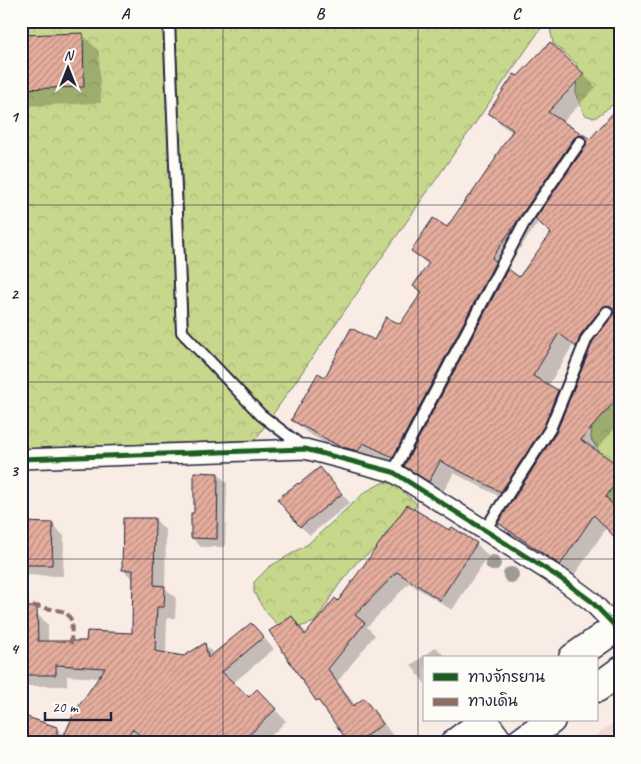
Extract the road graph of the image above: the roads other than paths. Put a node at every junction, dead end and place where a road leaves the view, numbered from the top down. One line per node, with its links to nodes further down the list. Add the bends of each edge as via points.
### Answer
1 (169, 21): 4 (lane, via 182,332 261,415)
2 (580, 142): 6 (lane, via 524,222)
3 (607, 312): 7 (lane, via 587,338 550,429)
4 (305, 448): 5 (street); 6 (street)
5 (21, 459)
6 (392, 472): 7 (street)
7 (485, 530): 8 (street, via 560,578)
8 (618, 626): 9 (main road)
9 (576, 656)
10 (620, 672): 11 (main road)
11 (598, 687)
12 (548, 722): 15 (main road)
13 (490, 728): 14 (main road)
14 (455, 743)
15 (520, 743)

